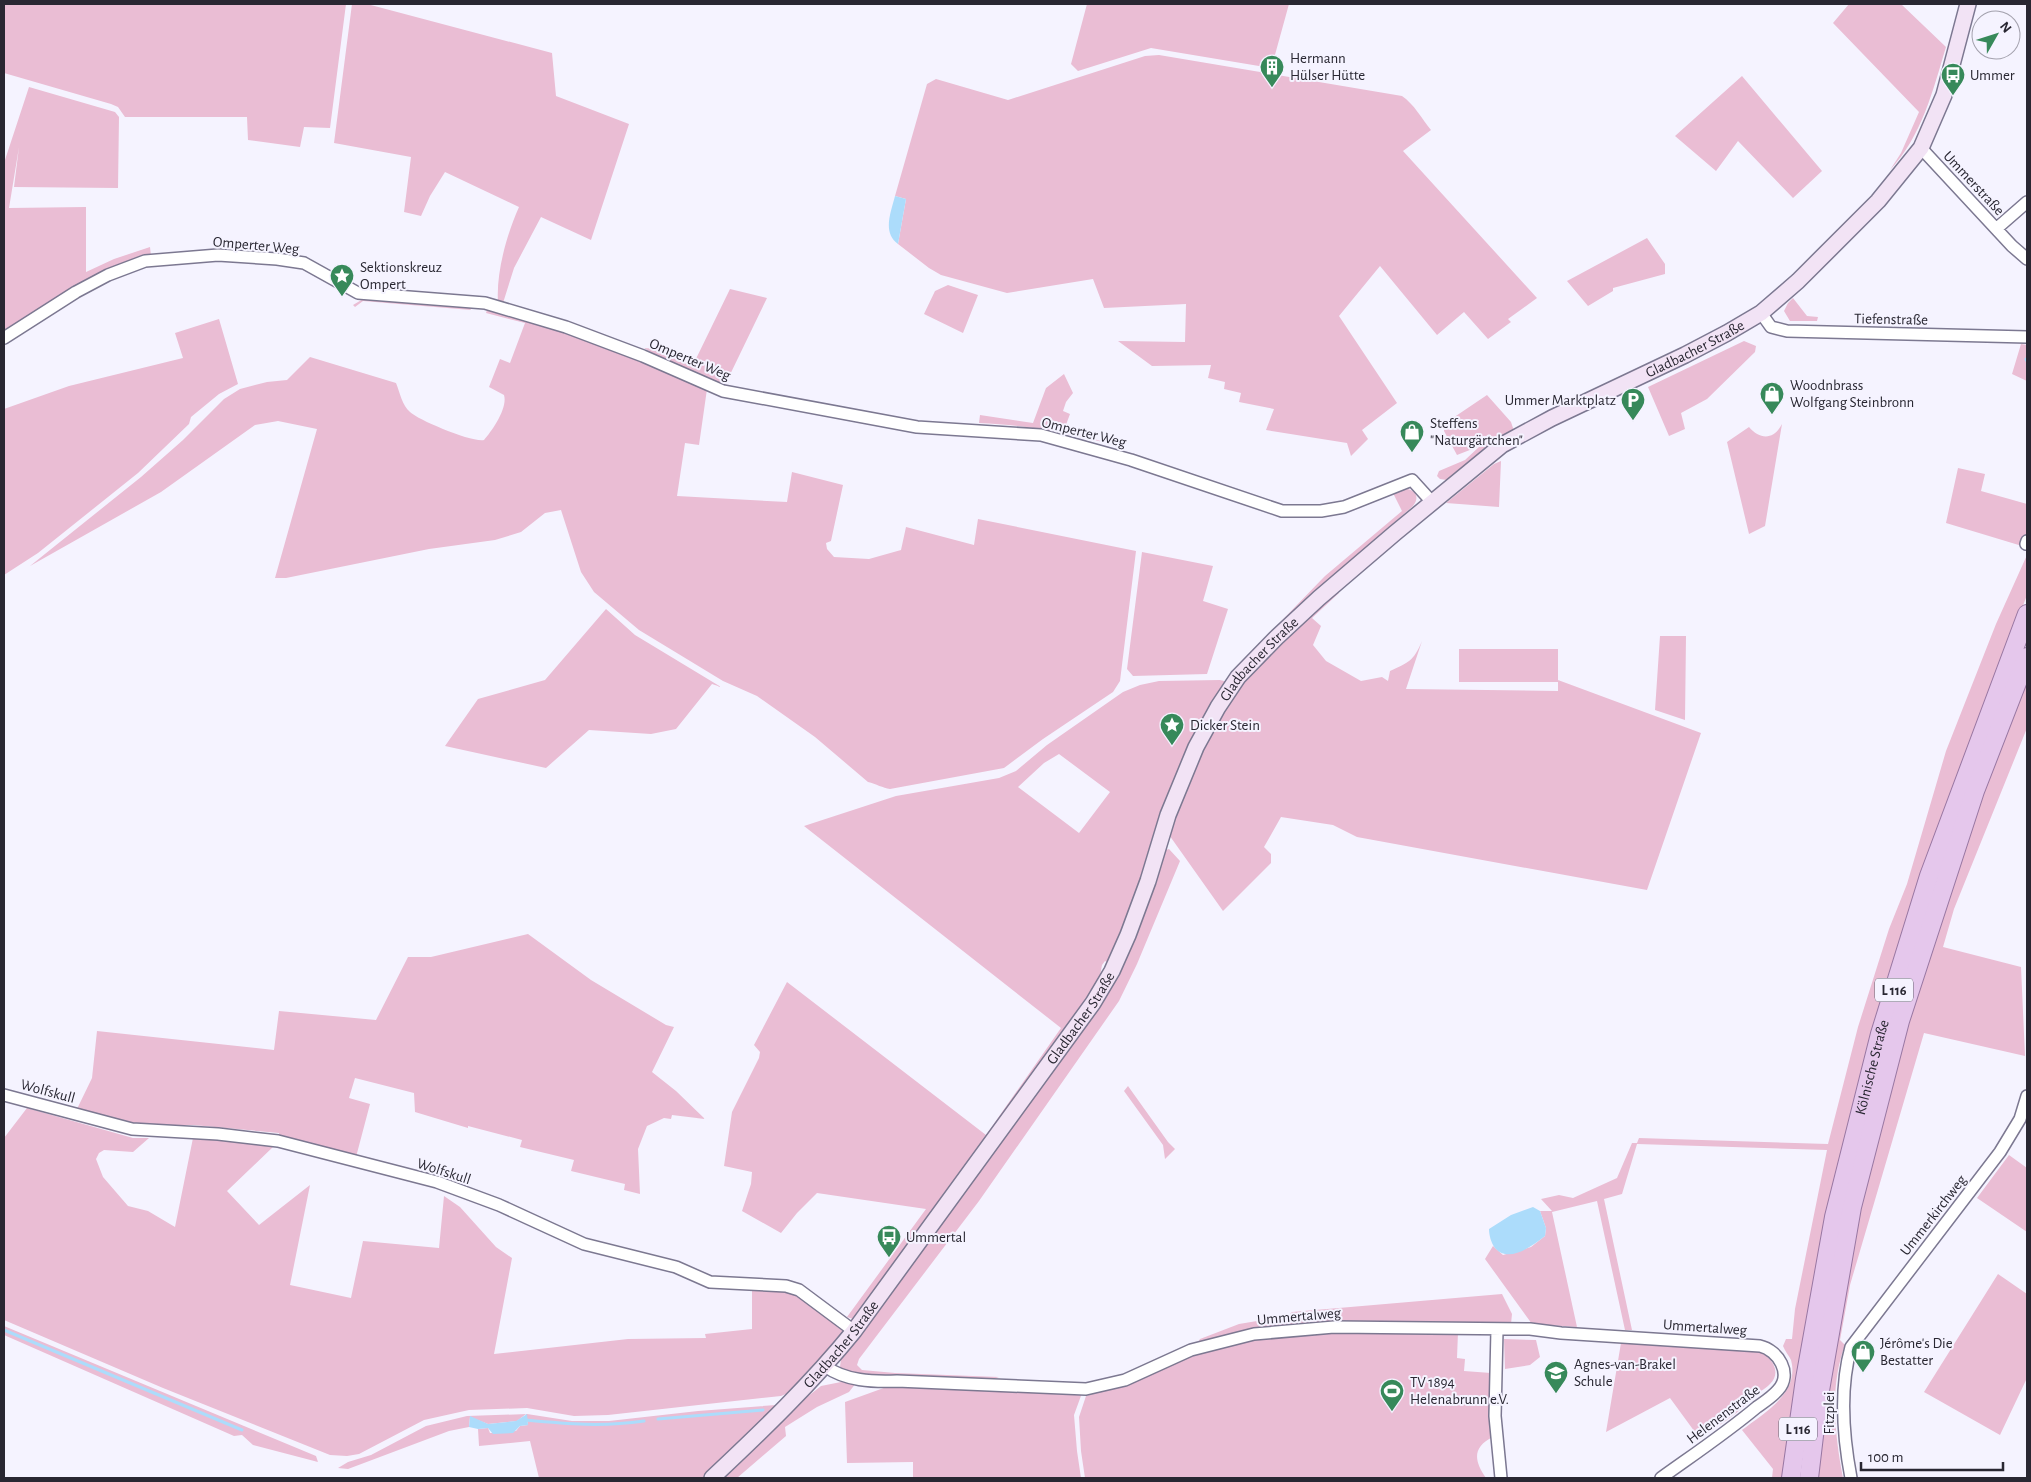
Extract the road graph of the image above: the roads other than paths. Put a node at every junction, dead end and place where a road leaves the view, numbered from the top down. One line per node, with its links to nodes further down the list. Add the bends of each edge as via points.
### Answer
1 (1968, 4): 2 (main road, Gladbacher Straße, via 1944,95)
2 (1921, 148): 4 (street, Ummerstraße); 6 (main road, Gladbacher Straße, via 1878,201)
3 (2027, 202): 4 (street)
4 (1996, 230): 5 (street, Ummerstraße)
5 (2027, 260)
6 (1761, 313): 7 (street, Tiefenstraße, via 1771,327 1787,331); 9 (main road, Gladbacher Straße, via 1685,355 1502,445)
7 (2027, 337)
8 (4, 338): 9 (street, Omperter Weg, via 76,292 145,261 218,255 277,259 304,263 358,293 485,303 566,327 644,356 723,391 917,427 1041,435 1131,460 1282,511 1321,511 1344,507 1412,480)
9 (1432, 502): 15 (main road, Gladbacher Straße, via 1319,598 1238,677 1196,747 1168,816 1128,935 1112,970 1093,1002)
10 (2027, 614): 22 (main road, Kölnische Straße / L 116, via 1929,876 1880,1034 1834,1217)
11 (2027, 656): 23 (main road, Kölnische Straße / L 116, via 1976,792 1900,1021 1852,1207 1818,1402)
12 (4, 1095): 15 (street, Wolfskull, via 132,1129 278,1141 437,1182 499,1205 584,1244 676,1267 710,1282 786,1286 799,1290)
13 (2027, 1096): 16 (street, Ummerkirchweg, via 2020,1118 2000,1152)
14 (1498, 1330): 17 (street, Ummertalweg, via 1530,1329 1760,1346 1772,1351); 18 (street, Ummertalweg, via 1334,1327 1254,1334 1192,1350 1125,1380 1086,1389 869,1382 833,1372); 20 (street, via 1496,1416)
15 (854, 1331): 18 (main road, Gladbacher Straße)
16 (1851, 1347): 24 (street, Fitzplei, via 1845,1369 1844,1392 1845,1443)
17 (1781, 1362): 21 (street, Helenenstraße, via 1783,1378 1778,1390 1738,1424)
18 (825, 1366): 19 (main road, Gladbacher Straße)
19 (712, 1478)
20 (1502, 1478)
21 (1661, 1478)
22 (1791, 1478)
23 (1809, 1478)
24 (1851, 1478)

